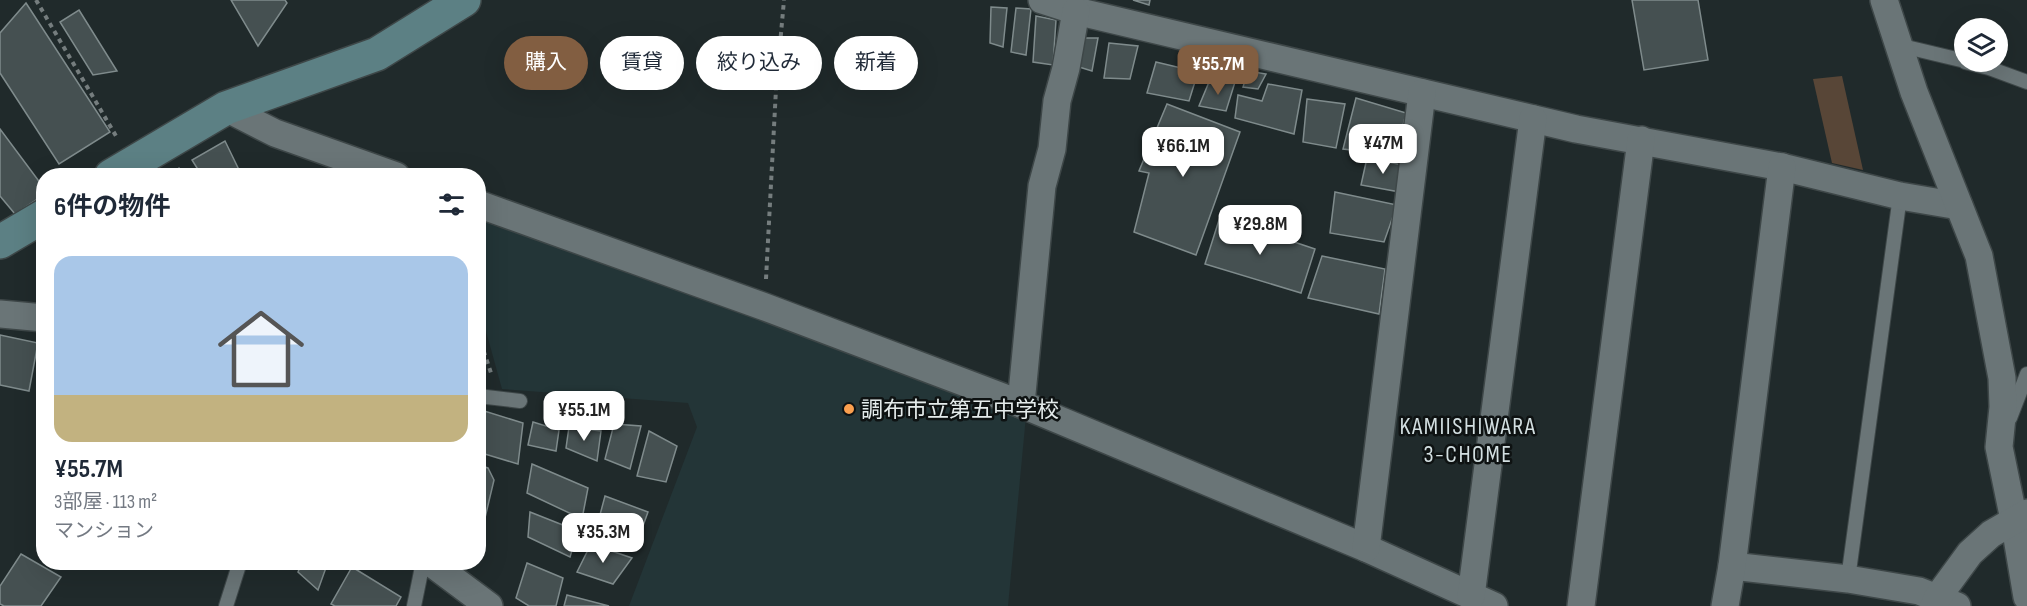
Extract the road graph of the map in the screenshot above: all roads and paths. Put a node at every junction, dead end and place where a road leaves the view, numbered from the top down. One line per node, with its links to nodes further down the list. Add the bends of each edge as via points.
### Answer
1 (36, 0): 16 (path)
2 (784, 0): 24 (path)
3 (1042, 0): 6 (street)
4 (1884, 0): 7 (street)
5 (458, 2): 12 (street, via 377,54)
6 (1076, 11): 11 (street); 32 (street, via 1042,186)
7 (1898, 45): 8 (lane); 20 (street)
8 (1954, 59)
9 (2000, 72): 10 (lane)
10 (2027, 82)
11 (1422, 93): 13 (street); 35 (street)
12 (226, 108): 17 (street); 18 (street, via 275,133)
13 (1533, 119): 14 (street); 42 (street)
14 (1641, 140): 15 (street); 47 (street)
15 (1782, 167): 19 (street); 36 (street)
16 (123, 168)
17 (127, 168)
18 (373, 168)
19 (1900, 196): 20 (street); 40 (lane)
20 (1959, 206): 33 (street, via 1979,256 2002,378)
21 (486, 207): 24 (street)
22 (36, 221): 23 (street)
23 (0, 242)
24 (765, 307): 32 (street)
25 (0, 314): 26 (street)
26 (36, 317)
27 (486, 357): 30 (path)
28 (2027, 375): 33 (lane)
29 (486, 397): 30 (lane)
30 (500, 398): 31 (lane)
31 (520, 401)
32 (1021, 404): 35 (street)
33 (1999, 447): 34 (street)
34 (2021, 517): 41 (street); 43 (street, via 1991,534 1970,553)
35 (1366, 548): 42 (street)
36 (1732, 566): 40 (street); 48 (street)
37 (237, 570): 44 (lane)
38 (421, 570): 45 (lane)
39 (441, 570): 46 (street)
40 (1848, 579): 43 (street, via 1919,591)
41 (2027, 597)
42 (1483, 601)
43 (1943, 603)
44 (226, 606)
45 (414, 606)
46 (489, 606)
47 (1581, 606)
48 (1725, 606)

